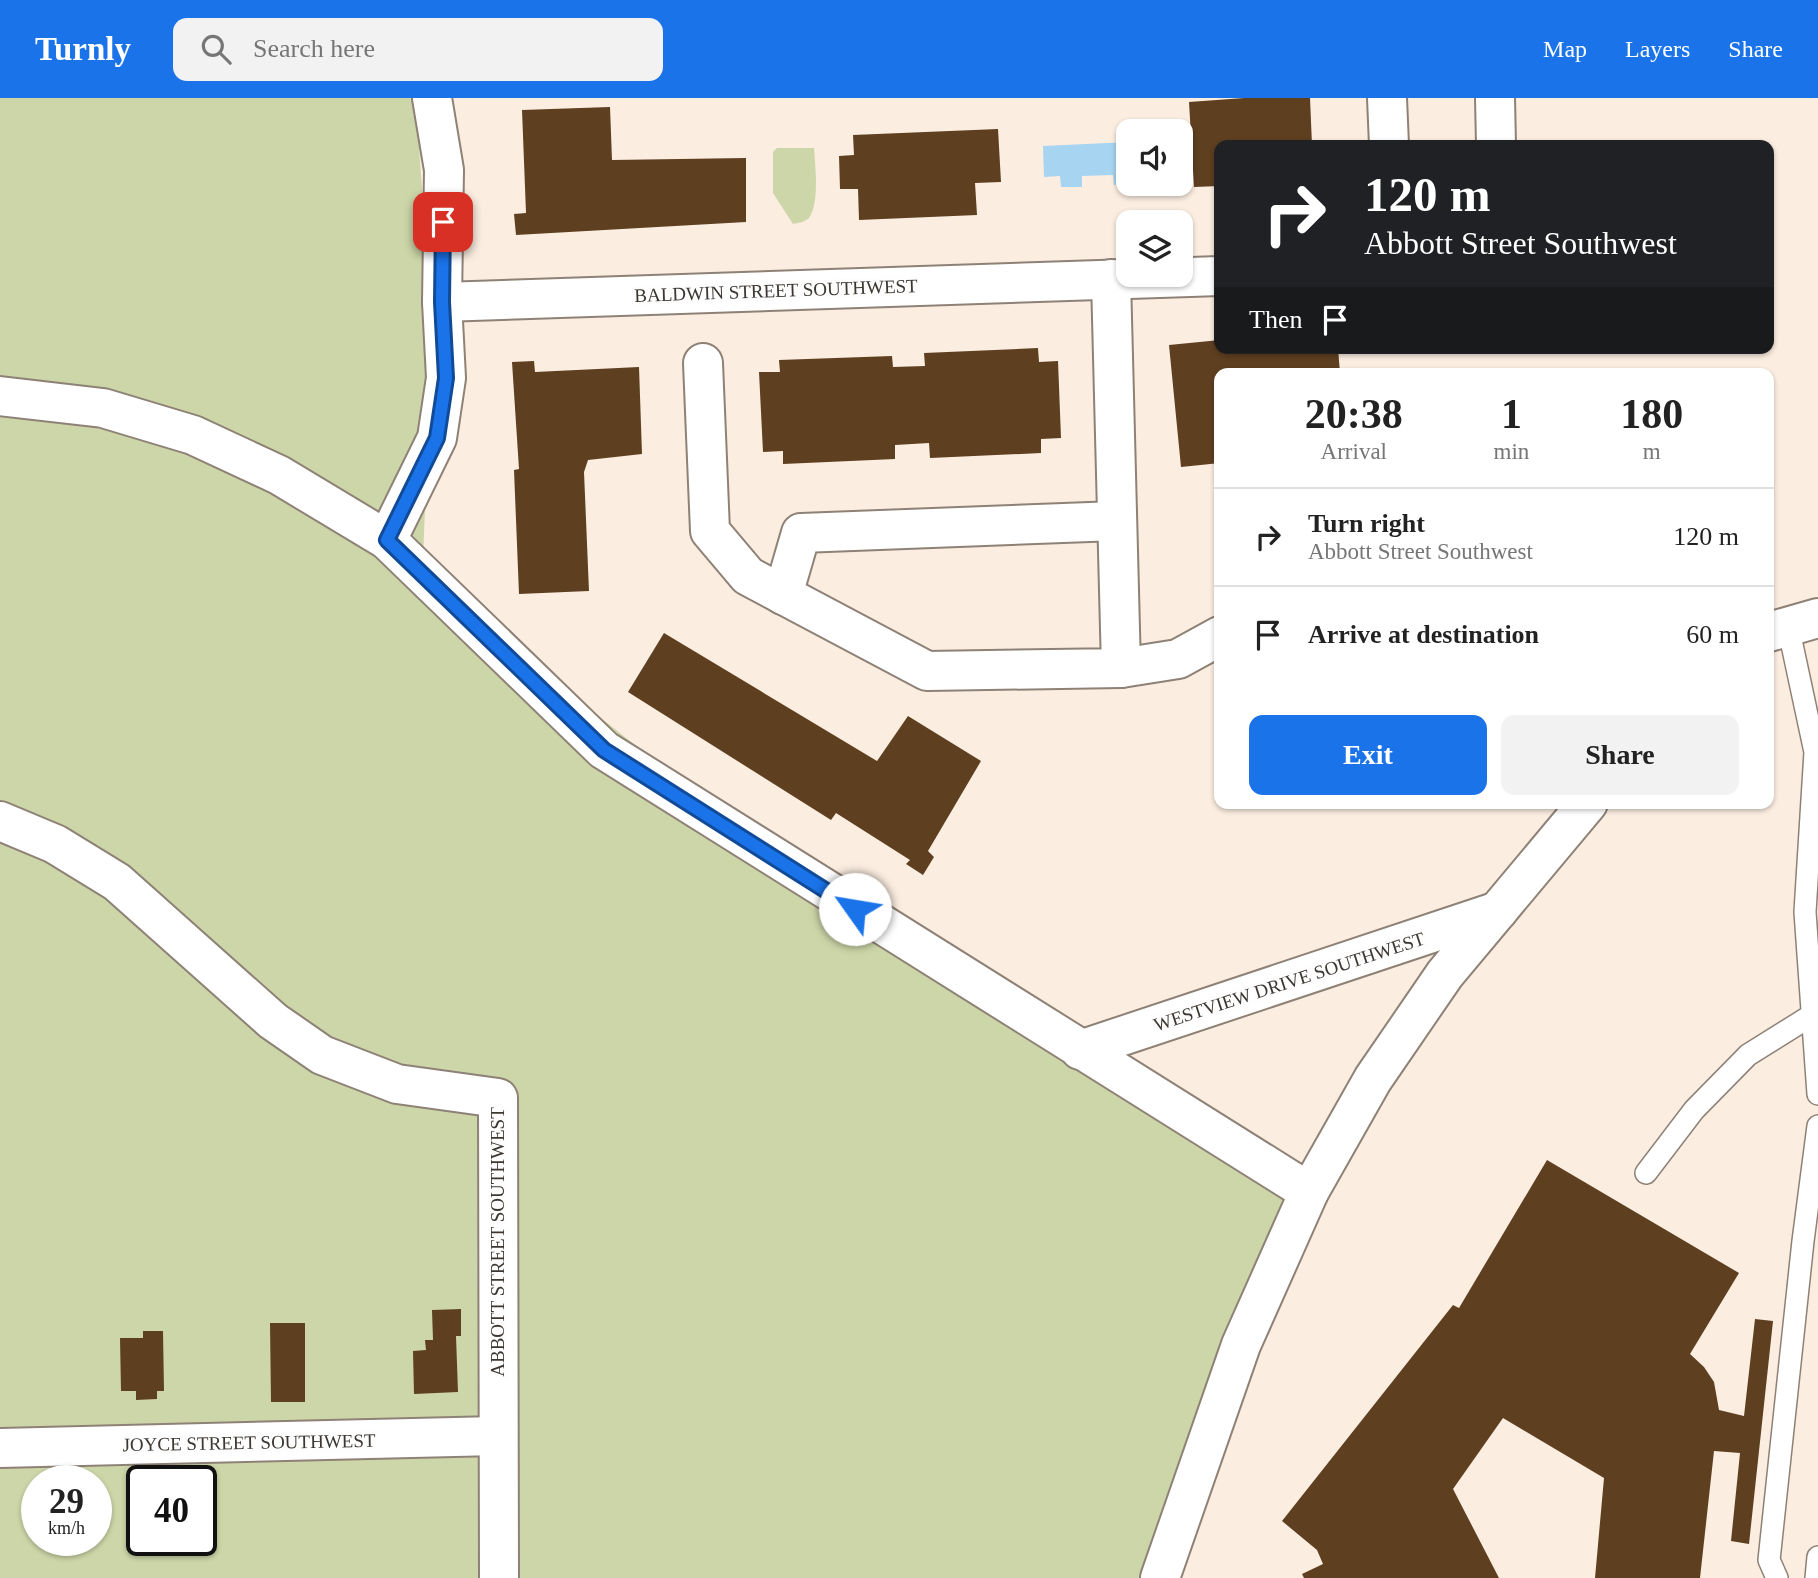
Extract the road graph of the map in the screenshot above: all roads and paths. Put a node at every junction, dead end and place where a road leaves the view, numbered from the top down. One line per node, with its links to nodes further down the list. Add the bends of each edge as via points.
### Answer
1 (432, 98): 8 (street, via 444,170)
2 (1387, 98): 4 (street)
3 (1495, 98): 5 (street)
4 (1389, 140)
5 (1496, 140)
6 (1214, 276): 7 (street, BALDWIN STREET SOUTHWEST)
7 (1111, 279): 8 (street, BALDWIN STREET SOUTHWEST); 11 (street)
8 (442, 302): 12 (street, via 446,378 437,438)
9 (703, 363): 13 (street, via 710,531 748,576)
10 (0, 396): 12 (street, via 103,408 193,435 279,475)
11 (1117, 521): 13 (street, via 801,533); 16 (street)
12 (387, 540): 21 (street, via 604,750)
13 (783, 595): 16 (street, via 927,671)
14 (1792, 625): 20 (lane, via 1815,752 1805,912)
15 (1214, 639): 16 (street, via 1178,659)
16 (1121, 668)
17 (1583, 809): 19 (street)
18 (0, 821): 26 (street, ABBOTT STREET SOUTHWEST, via 55,844 117,882 273,1021 322,1055 397,1084 498,1098)
19 (1498, 911): 21 (street, WESTVIEW DRIVE SOUTHWEST); 25 (street, via 1445,974 1373,1079)
20 (1812, 1015): 22 (lane); 24 (lane, via 1748,1055 1694,1110)
21 (1080, 1050): 25 (street)
22 (1818, 1094)
23 (1818, 1126): 31 (lane, via 1769,1560)
24 (1646, 1173)
25 (1309, 1192): 30 (street, via 1241,1345)
26 (497, 1436): 27 (street, JOYCE STREET SOUTHWEST); 29 (street, ABBOTT STREET SOUTHWEST)
27 (0, 1448)
28 (1818, 1558): 32 (lane)
29 (499, 1578)
30 (1160, 1578)
31 (1777, 1578)
32 (1816, 1578)

